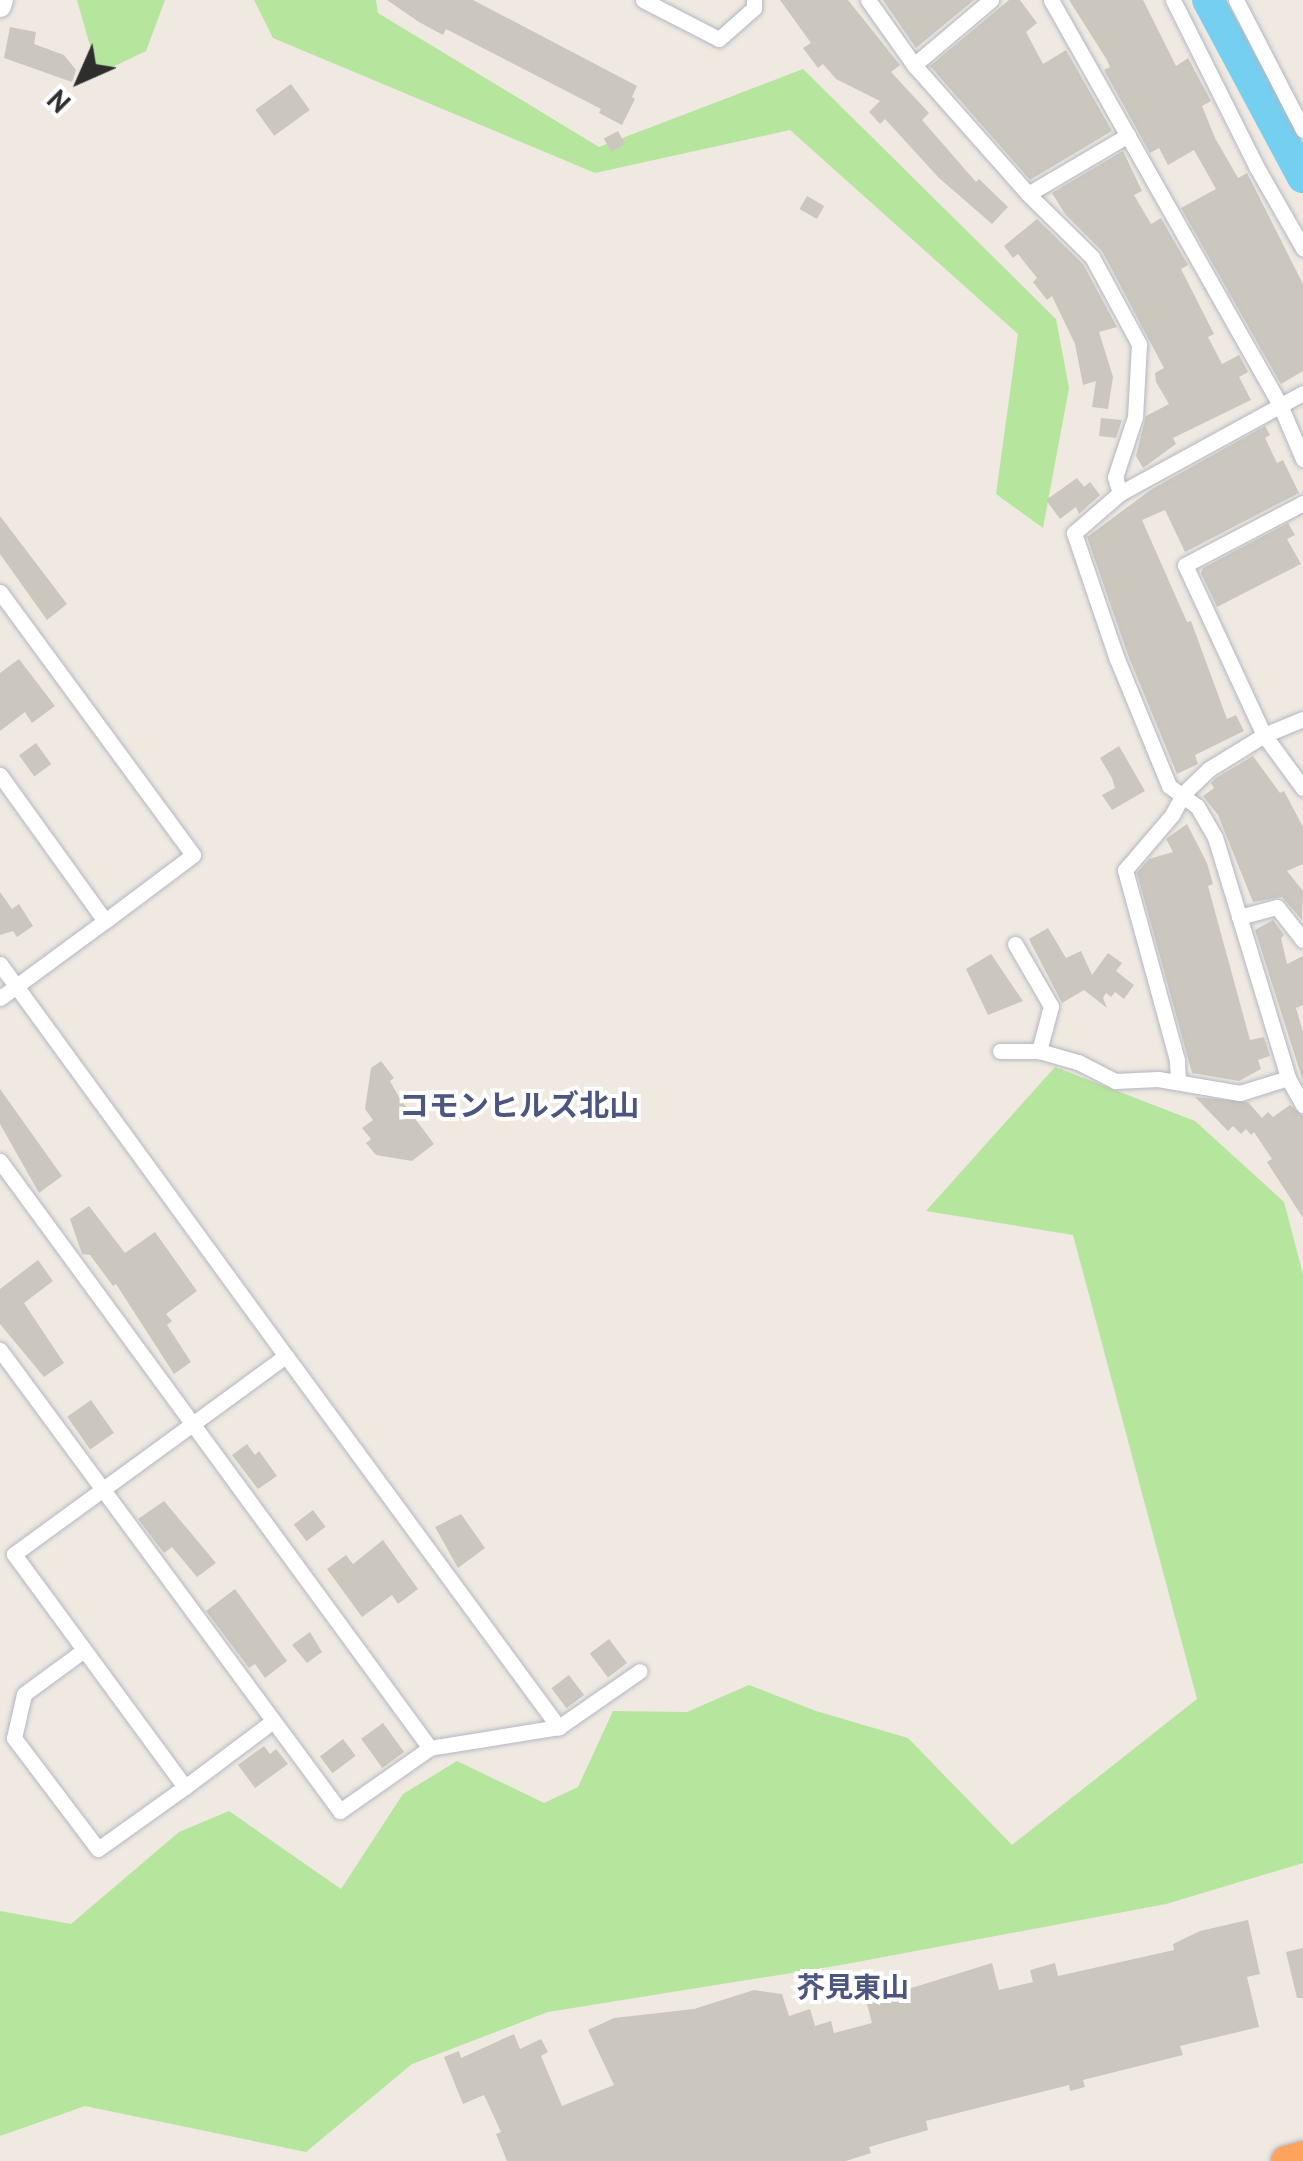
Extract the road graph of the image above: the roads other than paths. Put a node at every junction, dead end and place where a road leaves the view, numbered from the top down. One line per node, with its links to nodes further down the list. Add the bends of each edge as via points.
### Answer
1 (643, 0): 2 (street, via 720,39 754,8)
2 (754, 0)
3 (868, 0): 8 (street)
4 (991, 0): 8 (street)
5 (1050, 0): 10 (street)
6 (1173, 0): 12 (street)
7 (1236, 0): 9 (street)
8 (914, 65): 11 (street)
9 (1303, 130)
10 (1128, 136): 11 (street); 14 (street)
11 (1028, 194): 16 (street, via 1092,257 1139,344 1135,417 1115,477)
12 (1303, 248)
13 (1303, 393): 14 (street)
14 (1280, 405): 15 (street); 16 (street)
15 (1303, 460)
16 (1120, 493): 23 (street, via 1074,533 1168,786)
17 (1303, 503): 20 (street, via 1185,565)
18 (0, 592): 25 (street, via 193,855)
19 (1303, 718): 20 (street)
20 (1264, 735): 22 (street); 23 (street)
21 (0, 775): 25 (street)
22 (1303, 788)
23 (1183, 794): 24 (street, via 1215,837); 34 (street, via 1124,870 1178,1060)
24 (1239, 917): 26 (street, via 1277,907); 33 (street)
25 (105, 920): 29 (street)
26 (1303, 940)
27 (1015, 944): 32 (street, via 1051,1006)
28 (0, 964): 29 (street)
29 (16, 986): 30 (street); 38 (street)
30 (0, 998)
31 (1000, 1051): 32 (street)
32 (1040, 1051): 34 (street, via 1115,1081)
33 (1288, 1078): 34 (street, via 1240,1093); 35 (street)
34 (1178, 1082)
35 (1303, 1104)
36 (0, 1162): 39 (street)
37 (0, 1350): 40 (street)
38 (286, 1356): 39 (street); 44 (street)
39 (192, 1423): 40 (street); 45 (street)
40 (102, 1488): 41 (street, via 14,1554); 43 (street)
41 (84, 1650): 46 (street); 46 (street, via 24,1694 14,1738 98,1849)
42 (640, 1671): 44 (street)
43 (273, 1720): 45 (street, via 340,1811); 46 (street)
44 (559, 1727): 45 (street)
45 (430, 1748)
46 (185, 1788)
47 (1303, 2156): 48 (highway)
48 (1286, 2161)

